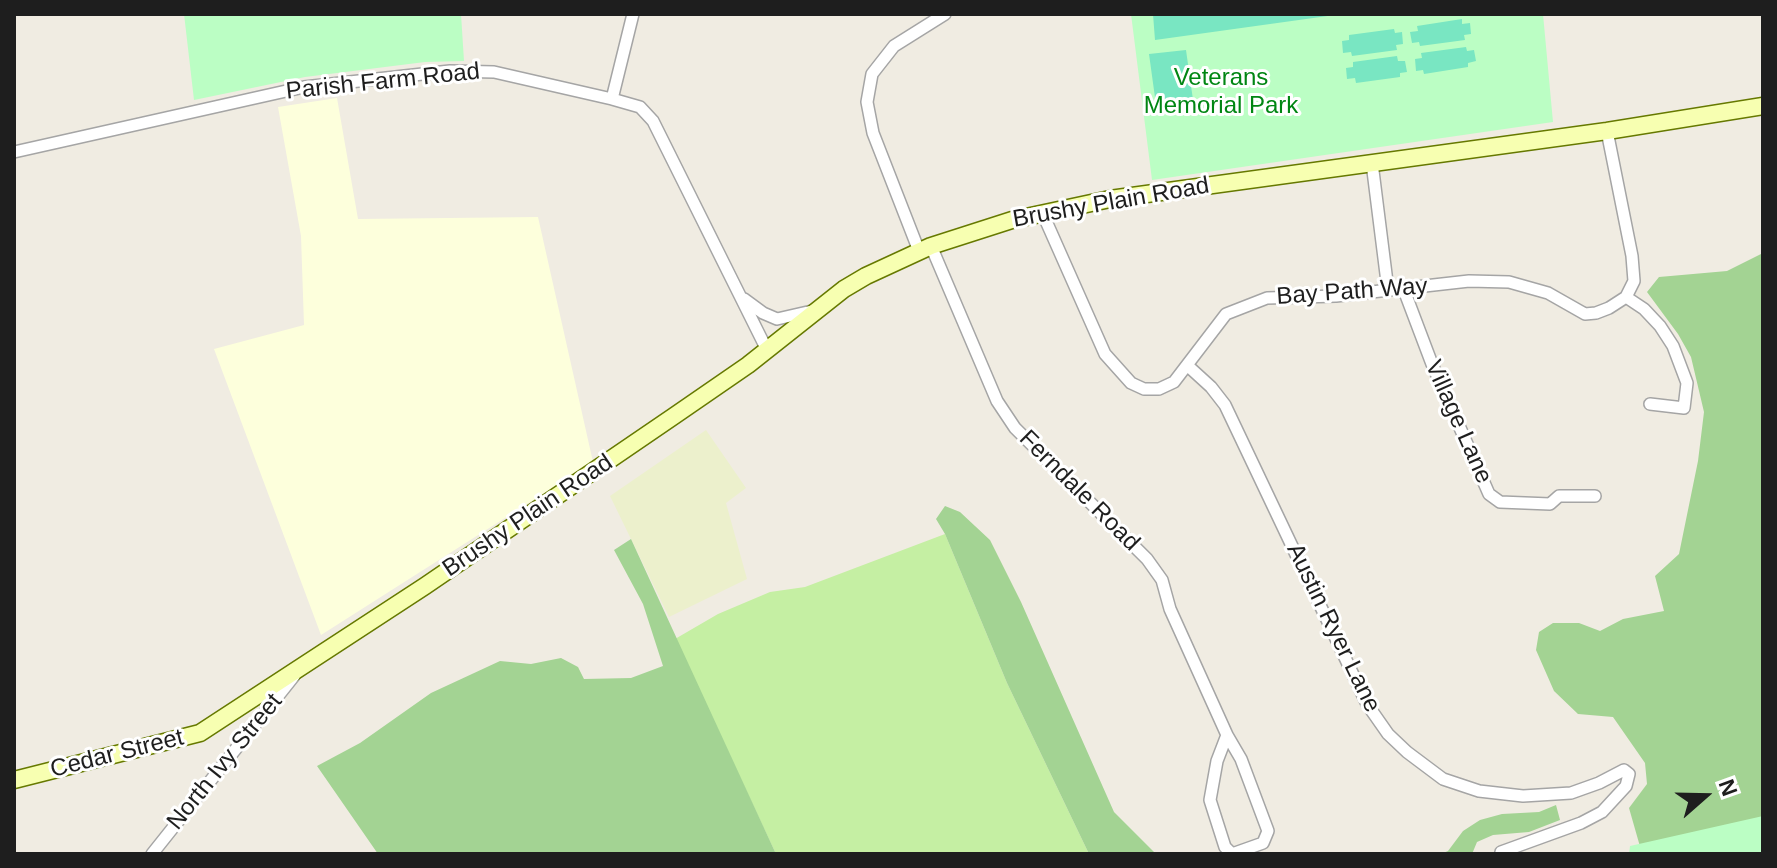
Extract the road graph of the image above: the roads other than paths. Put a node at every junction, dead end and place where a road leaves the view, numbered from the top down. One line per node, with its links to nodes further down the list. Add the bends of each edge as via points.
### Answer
1 (633, 14): 3 (street)
2 (945, 14): 9 (street, Ferndale Road, via 894,46 872,74 867,102 873,133)
3 (612, 99): 6 (street, Parish Farm Road, via 494,72 450,71 304,87); 12 (street, Parish Farm Road, via 640,107 653,121)
4 (1763, 106): 5 (main road, Brushy Plain Road)
5 (1607, 131): 7 (main road, Brushy Plain Road); 13 (street, via 1632,256 1634,281)
6 (14, 152)
7 (1372, 163): 8 (main road, Brushy Plain Road); 10 (street)
8 (1042, 212): 9 (main road, Brushy Plain Road); 16 (street, Bay Path Way, via 1091,326 1120,373 1144,389 1159,389)
9 (925, 248): 14 (main road, Brushy Plain Road, via 866,276); 20 (street, Ferndale Road, via 997,401 1015,428 1162,580)
10 (1388, 290): 11 (street, Bay Path Way); 16 (street, Bay Path Way, via 1245,304 1226,314)
11 (1404, 290): 13 (street, Bay Path Way, via 1469,281 1509,282 1548,293 1585,314); 18 (street, Village Lane, via 1489,494 1500,502 1550,504 1559,496)
12 (737, 293): 14 (street, Parish Farm Road, via 777,319); 15 (street, Parish Farm Road)
13 (1626, 297): 17 (street, via 1660,326 1687,383 1684,408)
14 (819, 309): 15 (main road, Brushy Plain Road)
15 (767, 350): 19 (main road, Brushy Plain Road)
16 (1188, 366): 22 (street, Austin Ryer Lane, via 1225,405 1367,704 1407,752 1443,779 1479,791 1523,796 1571,793 1624,770 1629,774 1626,786 1602,812)
17 (1650, 404)
18 (1595, 496)
19 (299, 670): 21 (main road, Cedar Street, via 200,733); 23 (street, North Ivy Street)
20 (1227, 735): 20 (street, Ferndale Road, via 1268,831 1263,843 1232,854 1210,800)
21 (14, 780)
22 (1501, 852)
23 (152, 854)

